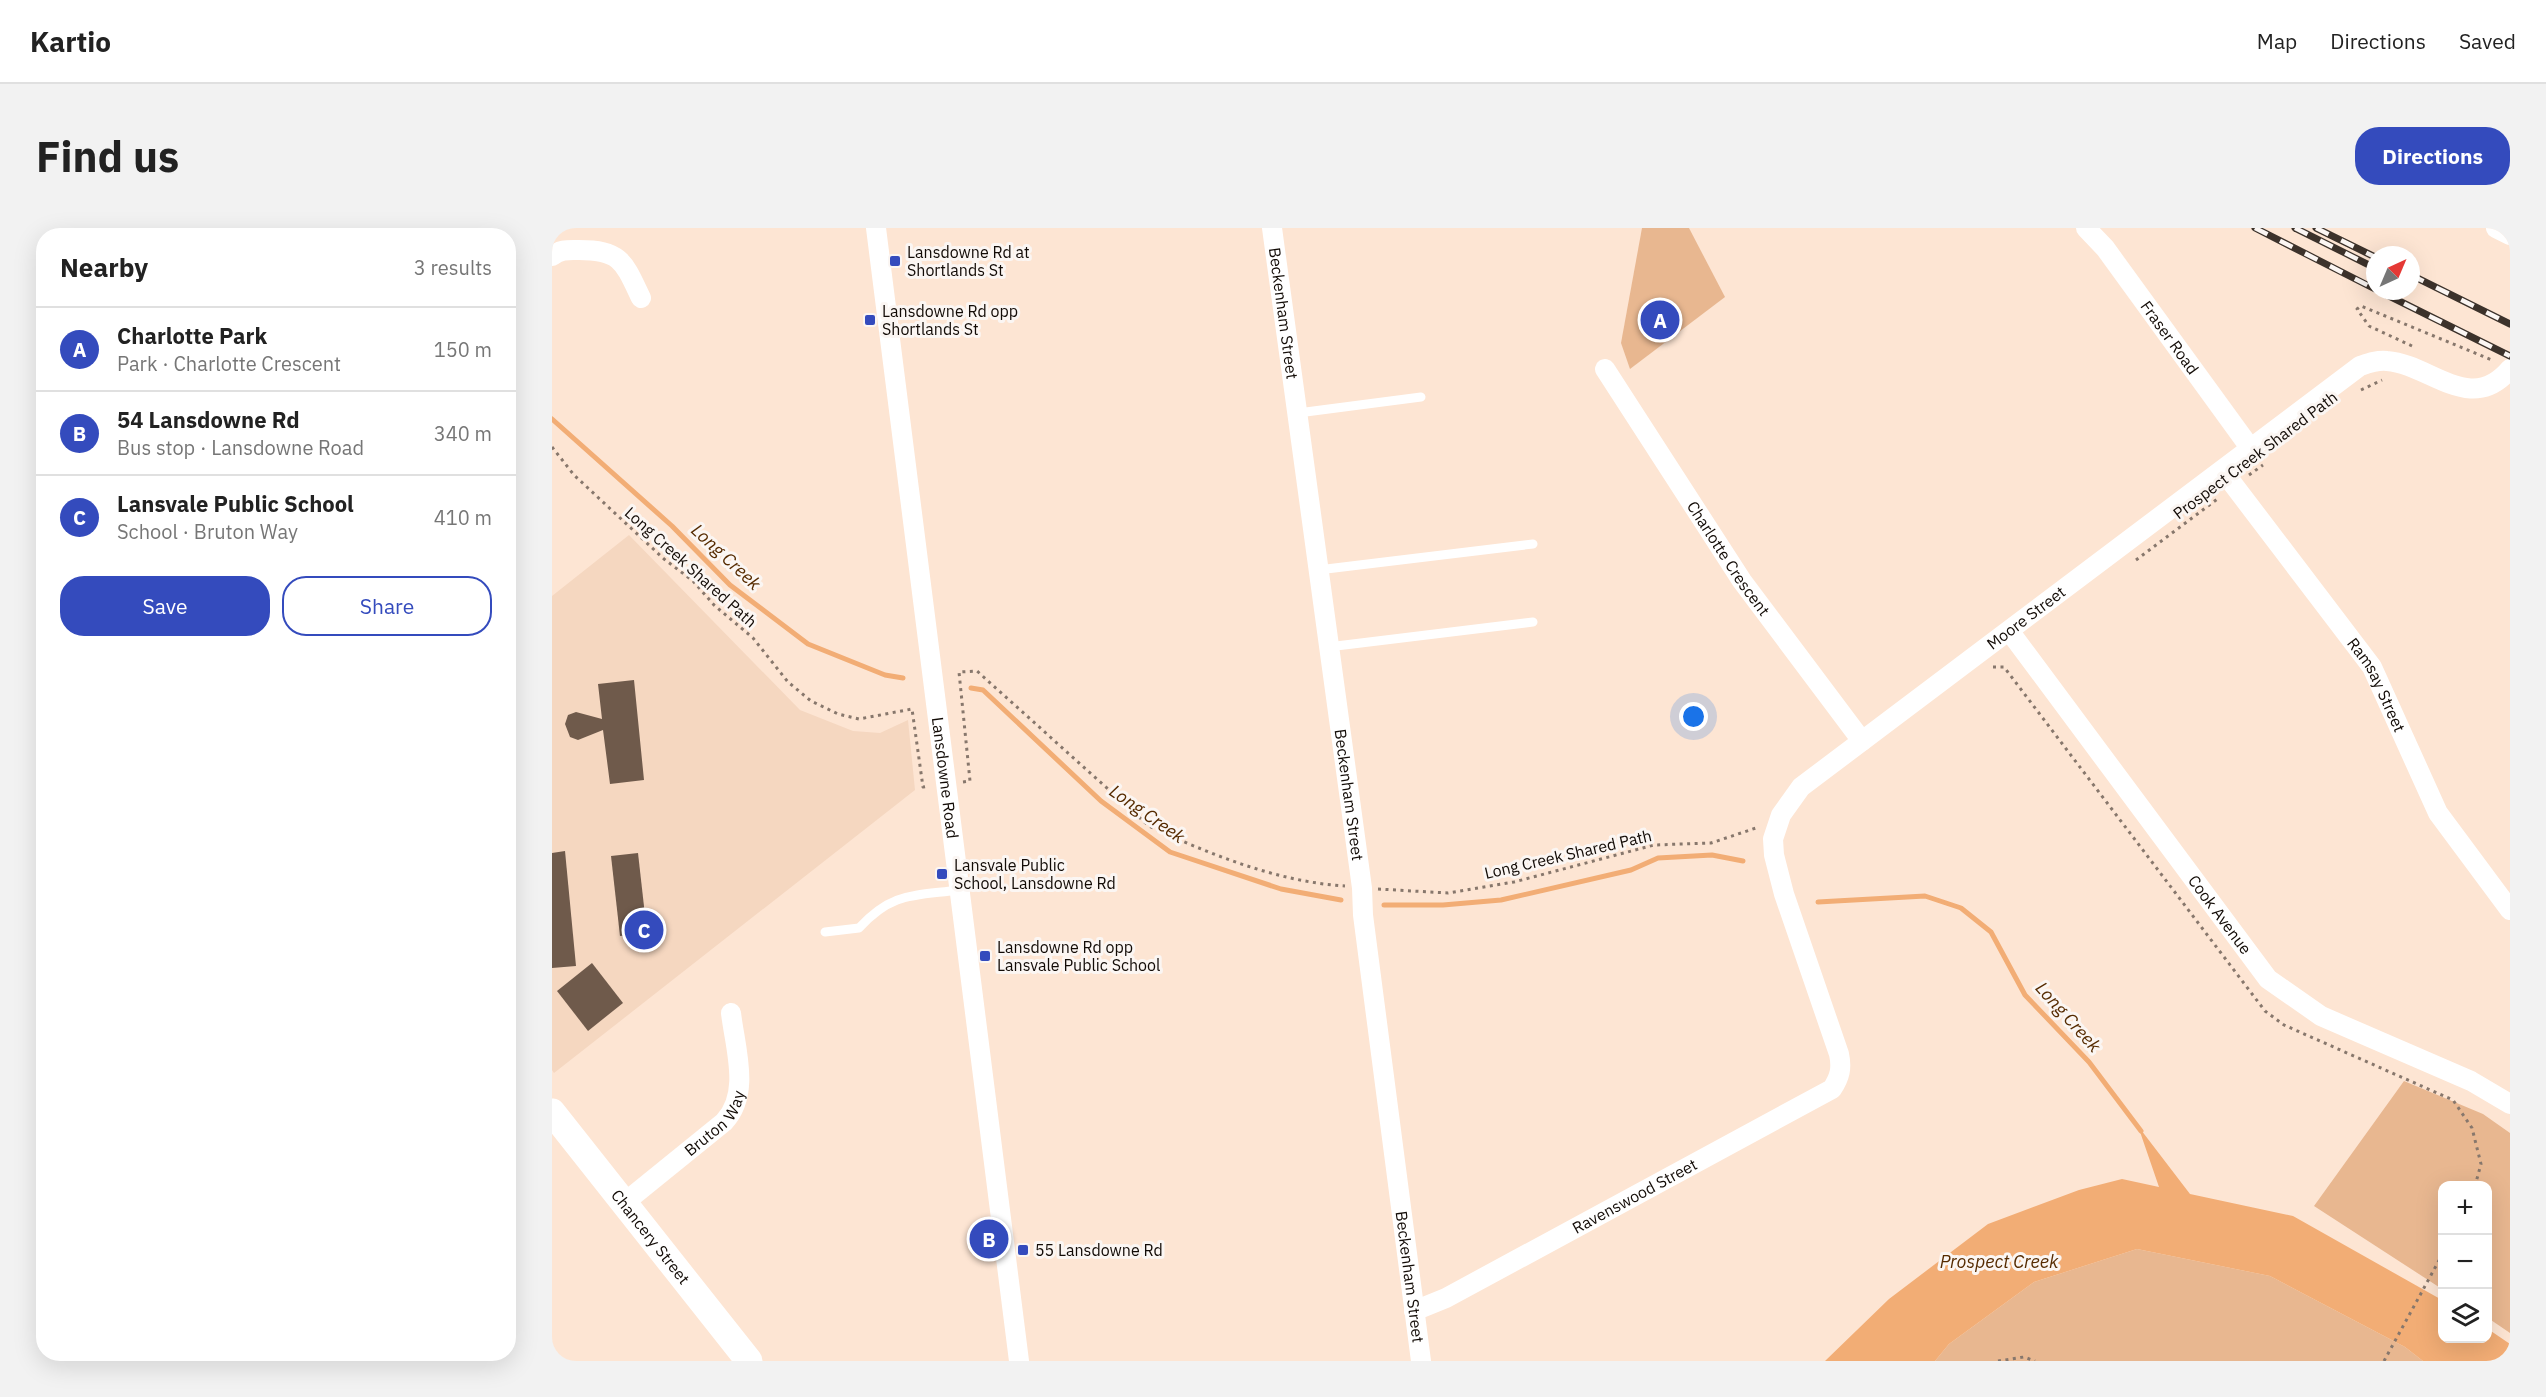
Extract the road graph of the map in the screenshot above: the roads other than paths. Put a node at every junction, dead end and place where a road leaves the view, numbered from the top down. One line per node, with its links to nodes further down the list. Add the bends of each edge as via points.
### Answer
1 (876, 228): 20 (street, Lansdowne Road)
2 (1272, 228): 11 (street, Beckenham Street)
3 (2086, 228): 12 (street, Fraser Road)
4 (2496, 228): 5 (street)
5 (2510, 235)
6 (552, 256): 7 (street, via 560,250 603,250 625,265)
7 (641, 298)
8 (1605, 369): 19 (street, Charlotte Crescent, via 1742,581)
9 (2510, 369): 12 (street, Moore Street, via 2496,382 2465,389 2398,363 2372,362 2349,374)
10 (1421, 397): 11 (lane)
11 (1298, 413): 15 (street, Beckenham Street)
12 (2251, 449): 13 (street, Moore Street)
13 (2229, 478): 17 (street, Moore Street); 21 (street, Ramsay Street, via 2372,667 2438,813)
14 (1533, 544): 15 (lane)
15 (1318, 570): 18 (street, Beckenham Street)
16 (1533, 622): 18 (lane)
17 (2010, 632): 19 (street, Moore Street); 25 (street, Cook Avenue, via 2268,979 2321,1016 2471,1080)
18 (1328, 647): 28 (street, Beckenham Street)
19 (1862, 741): 24 (street, Moore Street, via 1801,787 1781,815 1773,839 1778,875)
20 (959, 890): 22 (lane, via 893,899 876,909 859,928); 30 (street, Lansdowne Road)
21 (2510, 910)
22 (825, 932)
23 (731, 1013): 27 (street, Bruton Way, via 740,1085 737,1106 724,1122)
24 (1841, 1066): 28 (street, Ravenswood Street, via 1839,1079 1820,1097 1446,1298)
25 (2510, 1104)
26 (552, 1112): 27 (main road, Chancery Street)
27 (624, 1203): 29 (main road, Chancery Street)
28 (1414, 1311): 31 (street, Beckenham Street)
29 (749, 1361)
30 (1019, 1361)
31 (1420, 1361)

